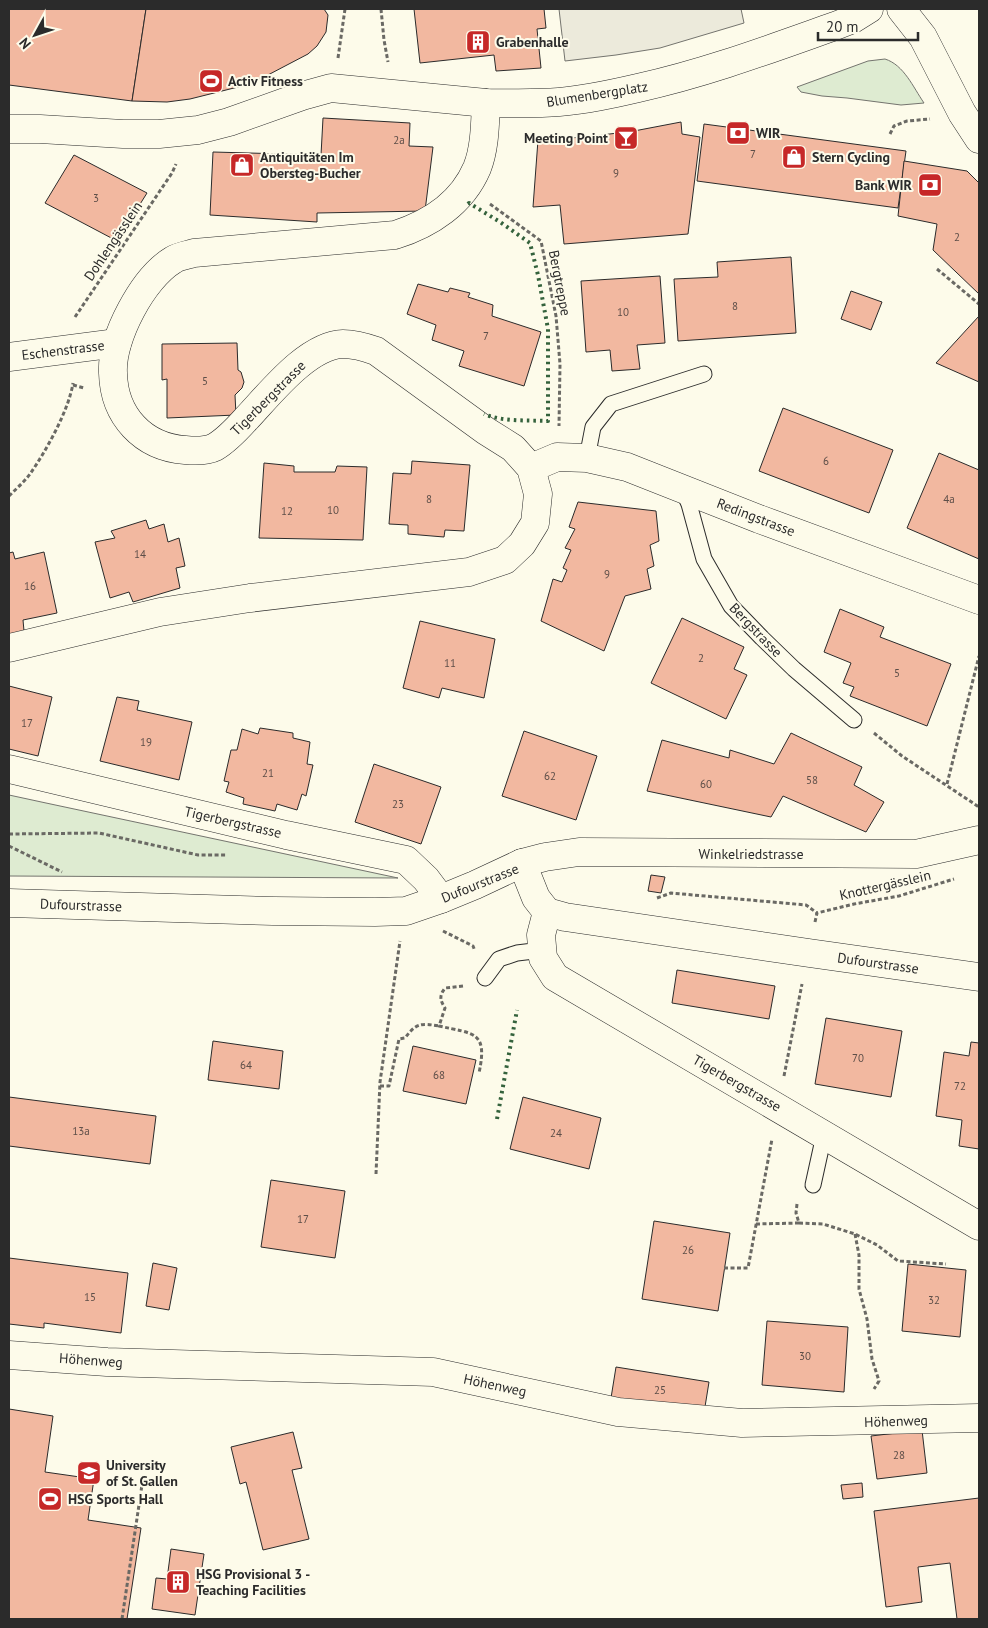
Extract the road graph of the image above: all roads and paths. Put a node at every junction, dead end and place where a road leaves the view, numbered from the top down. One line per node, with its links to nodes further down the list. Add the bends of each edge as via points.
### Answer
1 (345, 9): 6 (path)
2 (381, 9): 5 (path)
3 (869, 9): 7 (street, Blumenbergplatz, via 835,26 716,68 664,82 560,102)
4 (901, 9): 11 (street, via 923,37)
5 (389, 65)
6 (332, 88): 7 (street, Blumenbergplatz); 9 (street, via 198,130 123,134)
7 (486, 103): 17 (street, Tigerbergstrasse, via 484,136 477,168 465,189 434,218 395,235 194,253 174,259 154,275 137,300)
8 (934, 119): 10 (path, via 907,121 894,126)
9 (9, 129)
10 (890, 134)
11 (979, 139)
12 (172, 173): 16 (path, Dohlengässlein)
13 (493, 196): 23 (path, Bergtreppe, via 490,204 541,241 556,316 560,364)
14 (937, 269): 15 (path)
15 (979, 304)
16 (72, 322)
17 (117, 343): 18 (street, Eschenstrasse); 25 (street, Tigerbergstrasse, via 113,372 116,395 124,416 140,433 175,450 214,448 230,436 297,366 318,351 348,344 376,351 513,448)
18 (9, 357)
19 (704, 374): 24 (lane, via 612,404 593,427)
20 (73, 379): 21 (path)
21 (72, 385): 22 (path); 27 (path, via 71,396 53,436 30,474)
22 (87, 389)
23 (559, 432)
24 (587, 458): 25 (street, Redingstrasse, via 557,457); 26 (street, Redingstrasse, via 627,467)
25 (531, 468): 29 (street, Tigerbergstrasse, via 538,494 534,524 522,544 505,560 469,572 160,612)
26 (682, 488): 28 (street, Redingstrasse); 31 (lane, Bergstrasse, via 704,559 730,606)
27 (9, 496)
28 (979, 600)
29 (9, 648)
30 (979, 656): 33 (path)
31 (854, 720)
32 (9, 769): 42 (street, Tigerbergstrasse, via 406,860)
33 (947, 784)
34 (99, 833): 35 (path)
35 (9, 834)
36 (979, 840): 38 (street, Winkelriedstrasse, via 916,854 579,852)
37 (9, 846): 39 (path)
38 (522, 863): 42 (street, Dufourstrasse); 44 (street, Dufourstrasse, via 536,898)
39 (70, 876)
40 (962, 876): 45 (path, Knottergässlein, via 899,896)
41 (671, 893): 45 (path, via 806,905)
42 (441, 899): 43 (street, Dufourstrasse, via 406,910 376,912)
43 (9, 903)
44 (548, 912): 50 (street, Tigerbergstrasse, via 541,935); 51 (street, Dufourstrasse, via 809,954)
45 (816, 913): 47 (path)
46 (438, 928): 49 (path)
47 (814, 928)
48 (401, 936): 57 (path)
49 (474, 946)
50 (542, 950): 52 (lane, via 499,958); 58 (street, Tigerbergstrasse, via 543,958 555,976)
51 (979, 977)
52 (485, 978): 54 (path, via 460,987 445,988 441,993 444,1008)
53 (803, 982): 56 (path)
54 (439, 1026): 55 (path, via 472,1034 480,1042); 57 (path, via 418,1025 405,1038 399,1039 389,1086)
55 (479, 1073)
56 (783, 1079)
57 (379, 1086): 61 (path)
58 (824, 1135): 60 (lane); 65 (street, Tigerbergstrasse)
59 (773, 1137): 64 (path)
60 (817, 1168): 62 (lane); 63 (path, via 799,1177 796,1213)
61 (376, 1174)
62 (813, 1185)
63 (799, 1223): 64 (path); 66 (path, via 823,1224)
64 (756, 1224): 68 (path, via 748,1268)
65 (979, 1226)
66 (855, 1234): 67 (path, via 898,1261); 70 (path, via 859,1289 879,1381)
67 (946, 1264)
68 (724, 1268)
69 (9, 1355): 71 (street, Höhenweg, via 108,1362 433,1372 618,1412 742,1423)
70 (871, 1393)
71 (979, 1418)
72 (143, 1478): 73 (path)
73 (122, 1619)

